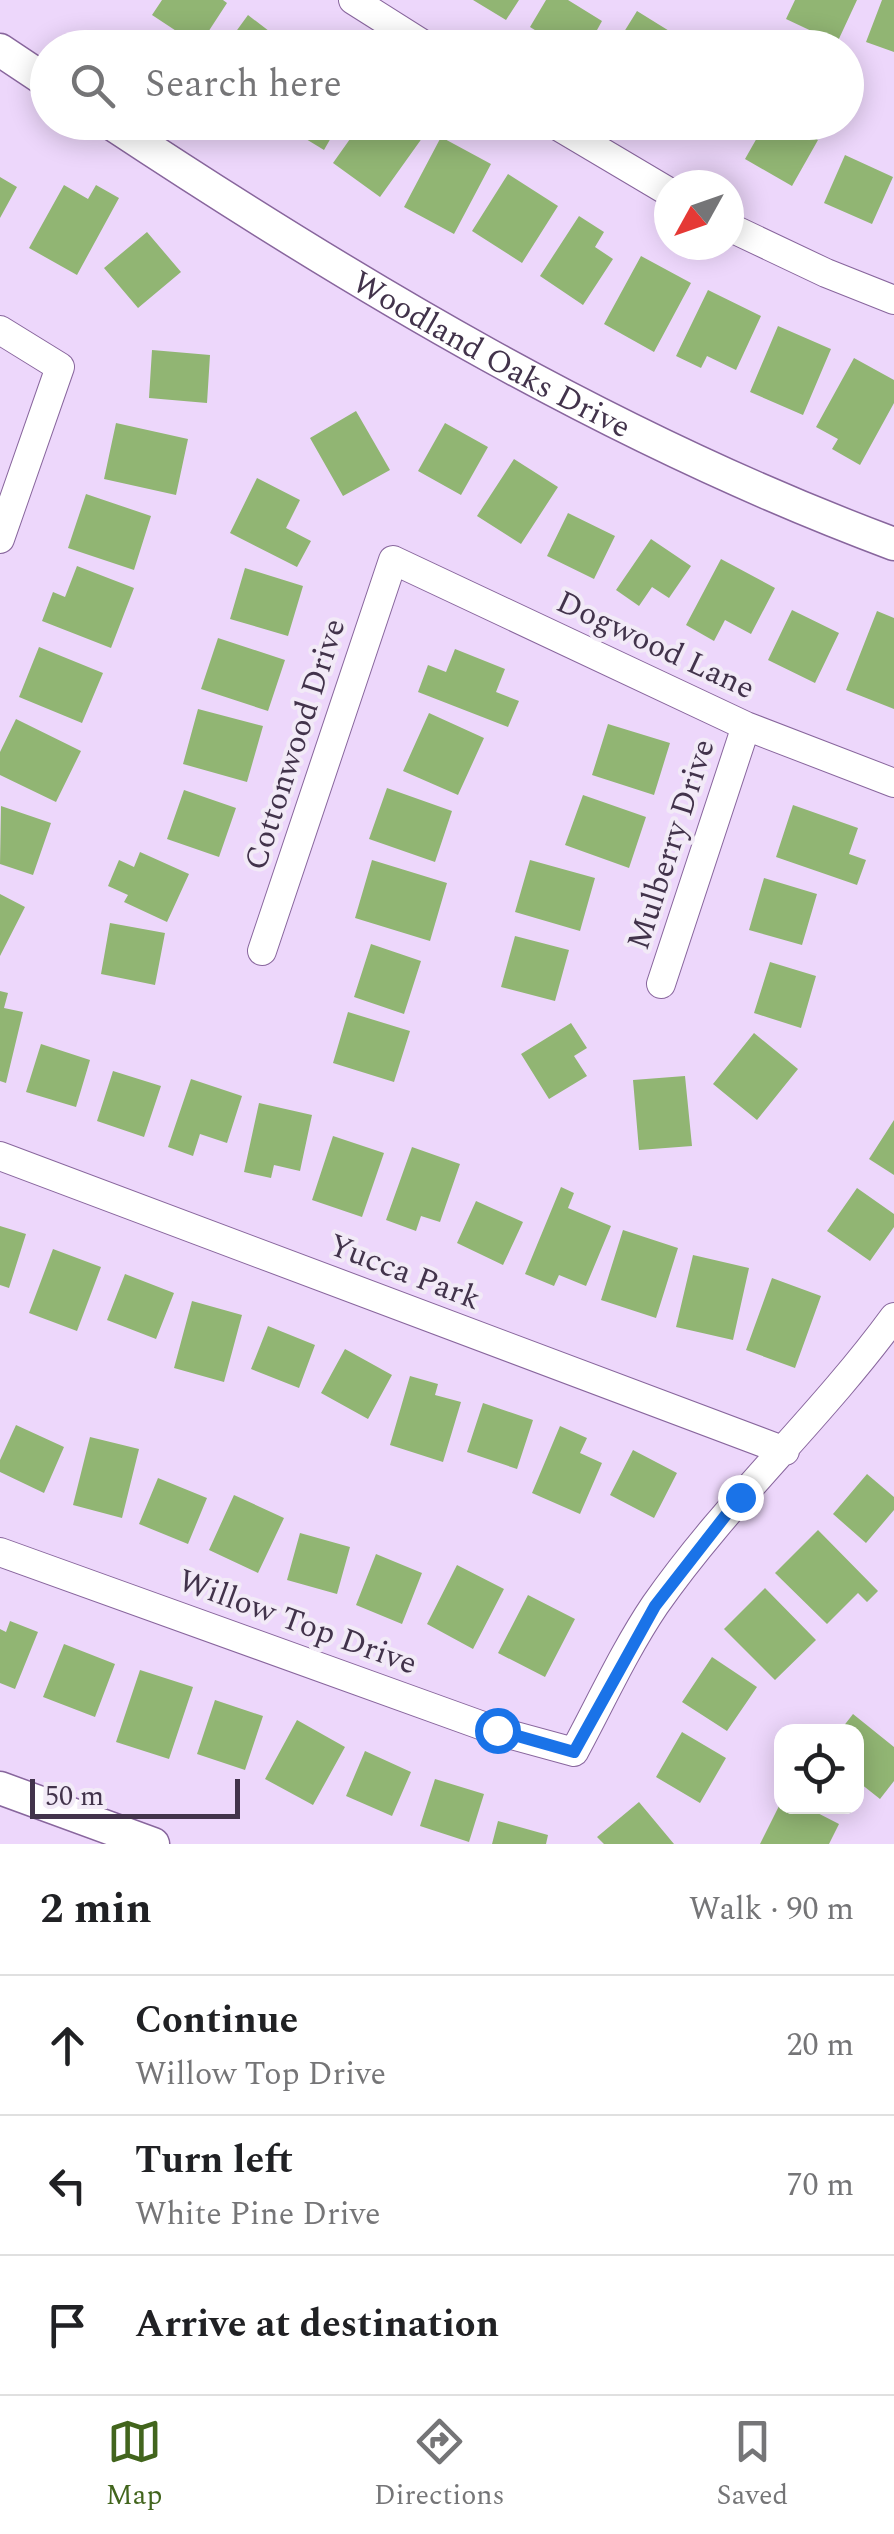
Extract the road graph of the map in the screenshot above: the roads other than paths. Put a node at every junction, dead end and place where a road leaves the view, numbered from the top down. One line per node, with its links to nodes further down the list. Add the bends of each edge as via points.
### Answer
1 (353, 0): 2 (street)
2 (400, 30)
3 (0, 50): 4 (street)
4 (30, 70)
5 (139, 140): 12 (street, Woodland Oaks Drive, via 440,330 732,478)
6 (581, 140): 7 (street)
7 (654, 183)
8 (744, 234): 9 (street)
9 (894, 300)
10 (0, 330): 11 (street, via 60,366)
11 (0, 539)
12 (894, 544)
13 (392, 560): 14 (street, Dogwood Lane); 16 (street, Cottonwood Drive)
14 (746, 726): 15 (street, Dogwood Lane); 17 (street, Mulberry Drive)
15 (894, 782)
16 (262, 951)
17 (660, 984)
18 (0, 1156): 20 (street, Yucca Park)
19 (894, 1317): 20 (street)
20 (784, 1451): 21 (street, Willow Top Drive, via 655,1606 574,1752)
21 (0, 1552)
22 (0, 1788): 23 (street)
23 (150, 1844)

